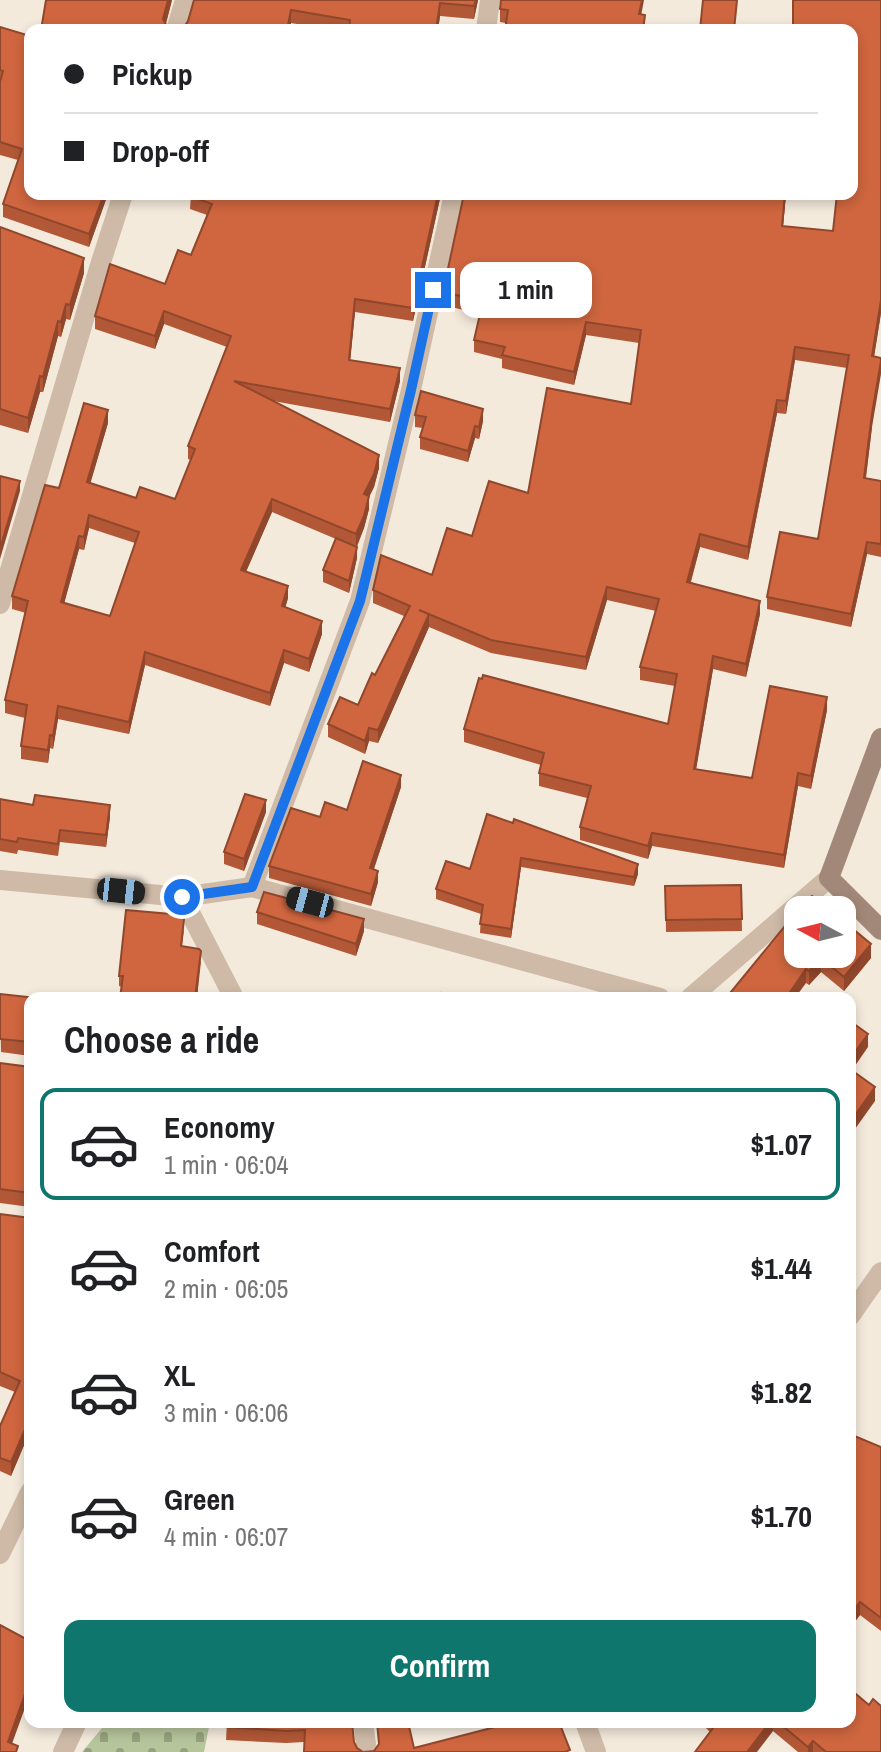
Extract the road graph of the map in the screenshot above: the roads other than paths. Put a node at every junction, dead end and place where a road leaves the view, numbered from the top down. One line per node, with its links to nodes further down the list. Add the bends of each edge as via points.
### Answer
1 (185, 0): 3 (street)
2 (490, 0): 4 (street)
3 (178, 24)
4 (487, 24)
5 (120, 200): 7 (street, via 94,262)
6 (453, 200): 11 (street, via 360,601)
7 (0, 604)
8 (881, 738): 9 (street)
9 (829, 878): 13 (street); 16 (street)
10 (0, 880): 12 (street)
11 (252, 887): 12 (street); 15 (street)
12 (182, 897): 14 (street)
13 (881, 930)
14 (231, 992)
15 (638, 992)
16 (697, 992)
17 (881, 1272): 18 (street)
18 (856, 1307)
19 (24, 1504): 20 (street)
20 (0, 1554)
21 (74, 1728): 24 (street)
22 (364, 1728): 25 (street)
23 (587, 1728): 26 (street)
24 (63, 1752)
25 (367, 1752)
26 (596, 1752)

